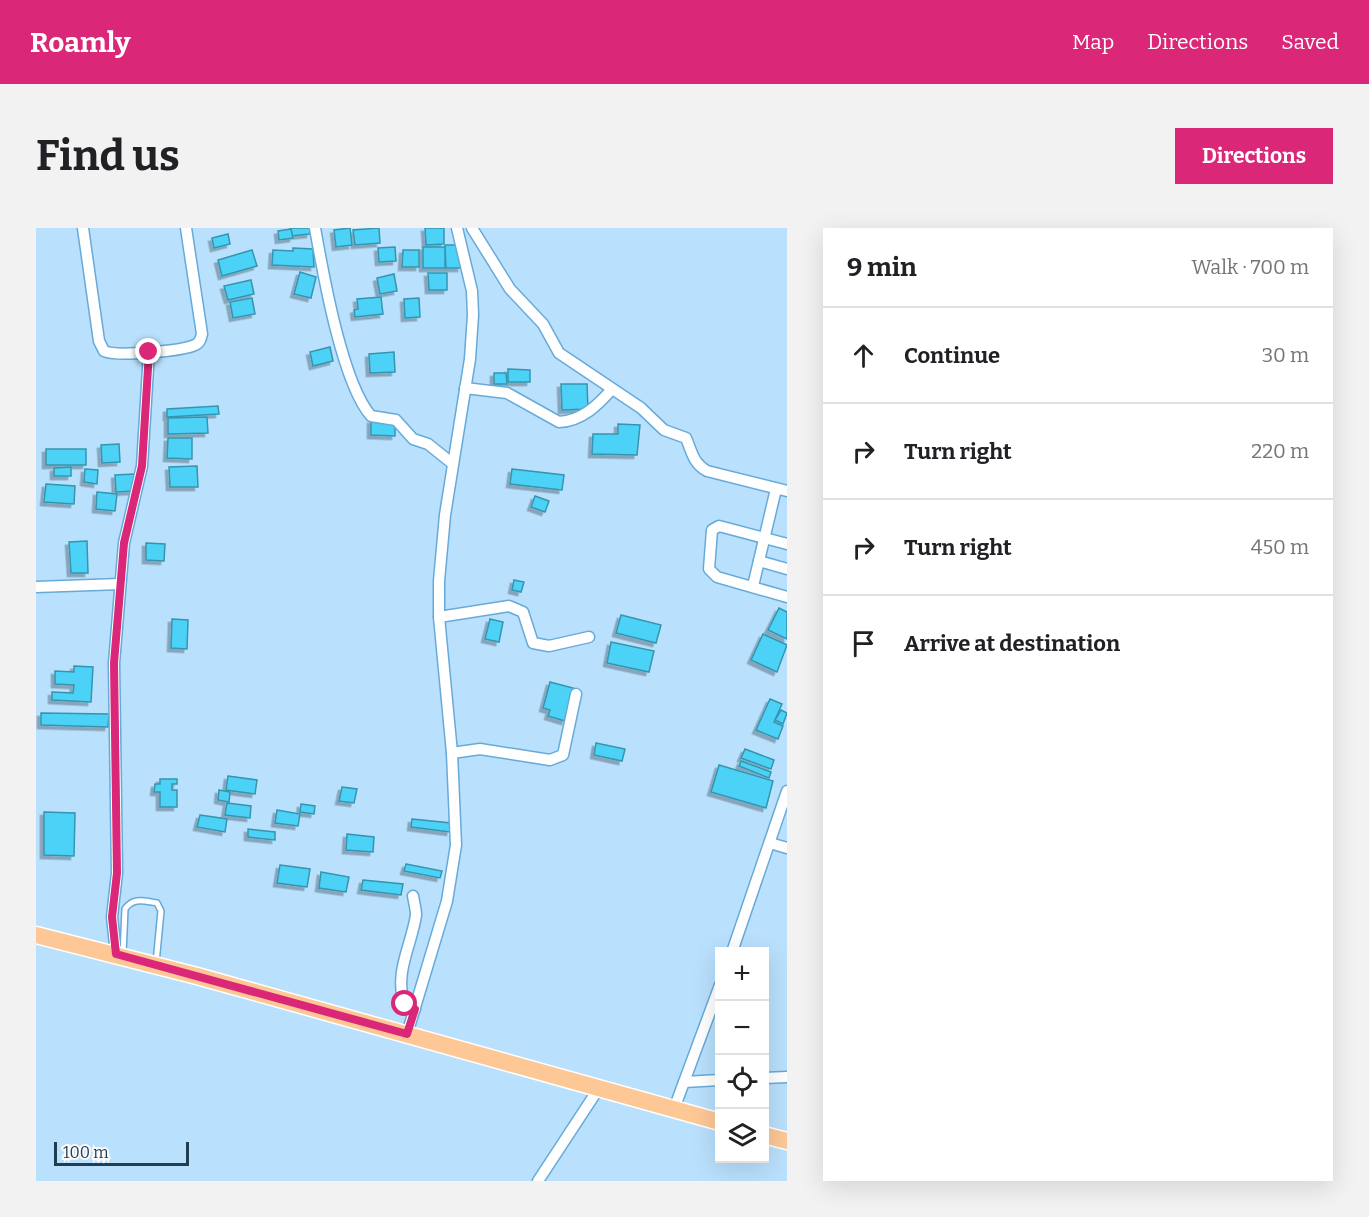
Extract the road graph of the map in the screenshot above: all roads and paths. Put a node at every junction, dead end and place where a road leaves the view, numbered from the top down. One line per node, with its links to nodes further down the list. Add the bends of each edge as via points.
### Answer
1 (83, 228): 6 (street, via 101,348 109,353)
2 (186, 228): 6 (street, via 201,341)
3 (315, 228): 9 (street, via 340,340 363,405 371,416 396,420 413,439 428,444)
4 (457, 228): 7 (street, via 470,282 473,315)
5 (472, 228): 8 (street, via 510,289 543,324 559,353)
6 (149, 352): 15 (street, via 142,466 124,543)
7 (465, 388): 8 (street, via 507,393 559,422 590,412); 9 (street)
8 (612, 389): 10 (street, via 641,408 664,430 686,438 698,466)
9 (453, 464): 19 (street, via 444,526)
10 (781, 490): 11 (street)
11 (764, 538): 12 (street); 13 (street); 16 (street, via 727,527 712,530 709,569 717,577)
12 (787, 544)
13 (759, 561): 14 (street); 16 (street)
14 (787, 568)
15 (120, 584): 17 (street); 29 (street, via 113,687 117,873 112,925)
16 (753, 586): 18 (street)
17 (36, 587)
18 (787, 597)
19 (439, 617): 20 (street, via 509,606 523,612 533,643 549,645); 22 (street)
20 (589, 637)
21 (576, 694): 22 (street, via 563,755 558,759 480,749)
22 (452, 753): 32 (street, via 456,846 447,901)
23 (787, 791): 24 (street)
24 (770, 843): 25 (street); 28 (street)
25 (787, 848)
26 (413, 896): 32 (street, via 416,914 403,963 402,996 405,1004)
27 (36, 935): 29 (main road)
28 (733, 947)
29 (119, 955): 30 (main road); 30 (lane, via 129,903 157,903 161,911)
30 (155, 965): 33 (main road)
31 (715, 998): 37 (street)
32 (415, 1009): 33 (street)
33 (407, 1034): 38 (main road)
34 (787, 1077): 35 (street)
35 (769, 1078)
36 (715, 1080): 37 (street)
37 (684, 1082): 39 (street)
38 (599, 1088): 39 (main road); 43 (street)
39 (674, 1109): 40 (main road)
40 (715, 1121)
41 (769, 1136): 42 (main road)
42 (787, 1141)
43 (538, 1181)

